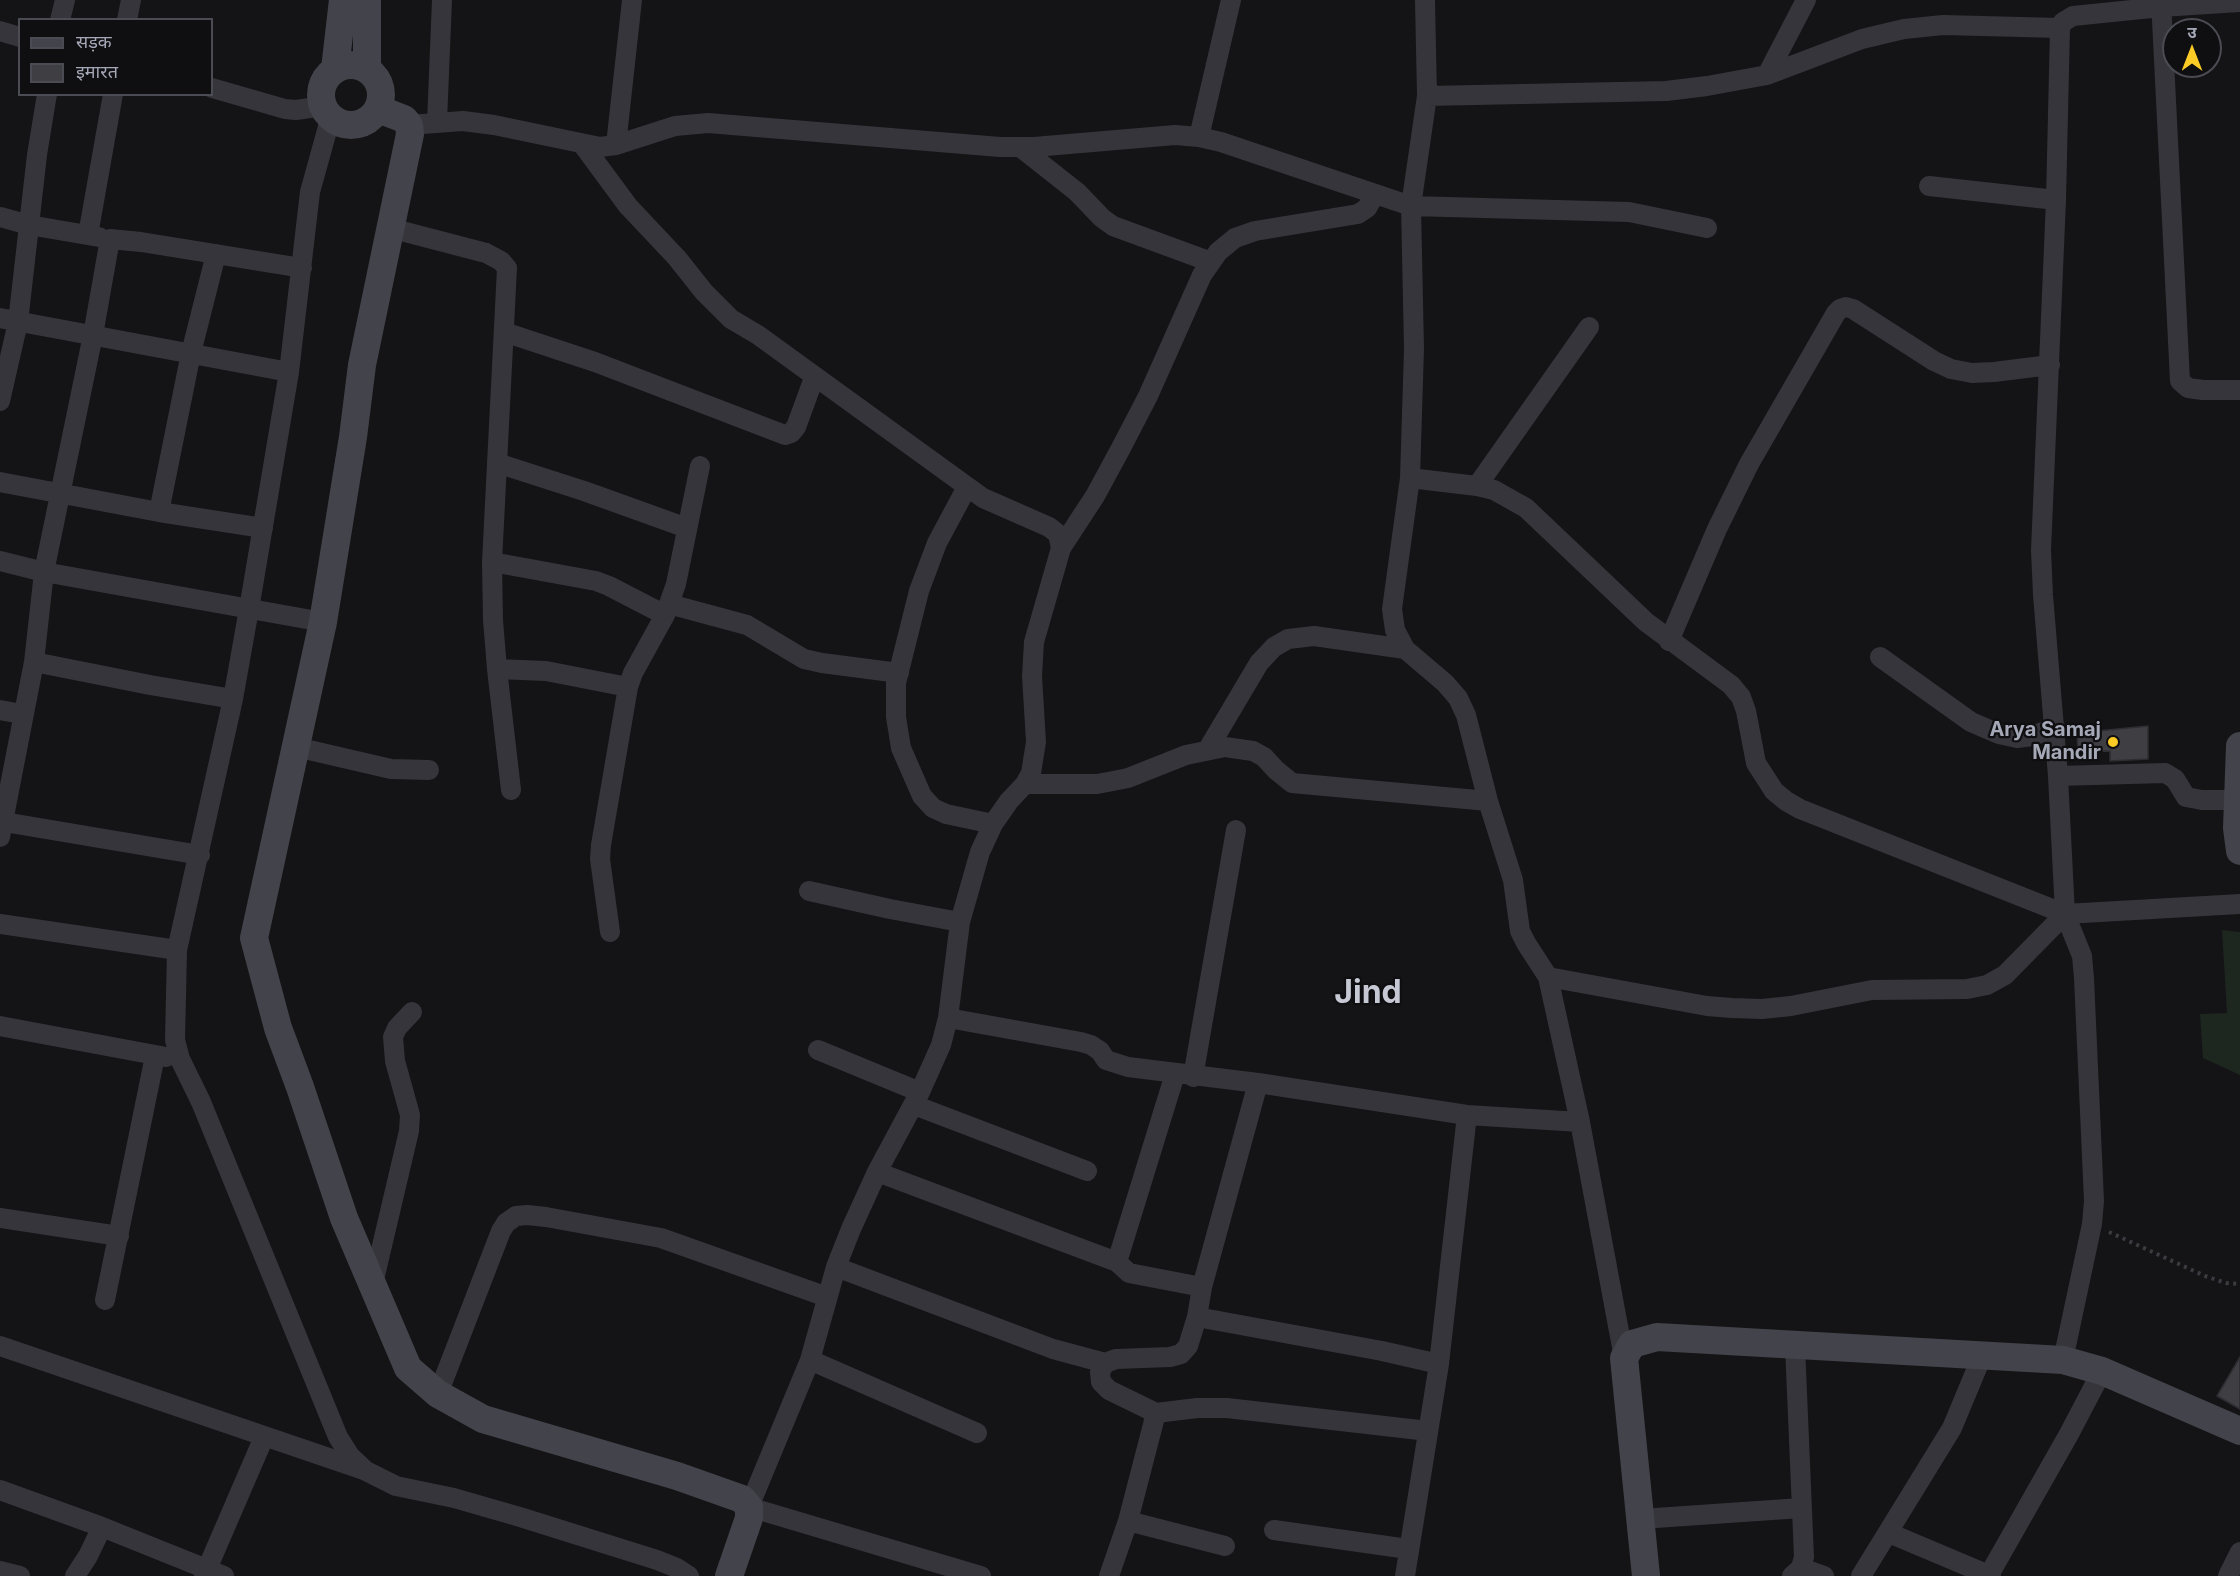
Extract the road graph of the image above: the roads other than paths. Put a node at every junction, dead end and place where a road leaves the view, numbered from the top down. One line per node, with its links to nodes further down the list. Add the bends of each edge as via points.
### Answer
1 (65, 0): 13 (street)
2 (131, 0): 14 (street)
3 (343, 0): 17 (main road)
4 (367, 0): 18 (main road)
5 (442, 0): 26 (street)
6 (632, 0): 30 (street)
7 (1231, 0): 28 (street)
8 (1425, 0): 23 (street)
9 (1806, 0): 19 (street)
10 (2240, 2): 11 (street)
11 (2161, 3): 12 (street); 53 (street, via 2180,381 2188,388)
12 (2068, 15): 19 (street, via 1904,29 1862,39); 34 (street)
13 (60, 18)
14 (127, 18)
15 (0, 31): 16 (street)
16 (18, 36)
17 (335, 69): 18 (main road, via 355,64); 25 (main road, via 321,90)
18 (368, 69): 24 (main road, via 380,82 382,98)
19 (1767, 75): 23 (street, via 1666,91)
20 (213, 88): 25 (street, via 285,109)
21 (47, 96): 37 (street)
22 (113, 96): 40 (street)
23 (1427, 96): 35 (street)
24 (378, 109): 25 (main road, via 360,124 343,124); 27 (main road, via 404,119)
25 (327, 111): 44 (street, via 310,192)
26 (437, 122): 27 (street); 29 (street, via 494,125)
27 (409, 125): 38 (main road)
28 (1199, 137): 31 (street, via 1175,135); 33 (street)
29 (583, 145): 30 (street); 52 (street, via 627,207 716,304)
30 (616, 145): 31 (street, via 675,126 708,123)
31 (1020, 147): 43 (street, via 1113,226)
32 (1929, 186): 34 (street)
33 (1375, 194): 35 (street); 43 (street, via 1358,214 1276,226 1235,238)
34 (2056, 200): 50 (street)
35 (1411, 206): 39 (street, via 1629,212); 57 (street, via 1414,350)
36 (0, 217): 37 (street)
37 (29, 225): 40 (street); 45 (street)
38 (390, 228): 47 (street, via 486,253 501,261 507,268); 71 (main road, via 362,365)
39 (1707, 228)
40 (88, 235): 41 (street)
41 (110, 239): 42 (street); 48 (street)
42 (216, 254): 44 (street); 49 (street)
43 (1211, 262): 65 (street, via 1121,448)
44 (302, 268): 51 (street)
45 (9, 320): 48 (street); 54 (street)
46 (1588, 327): 59 (street)
47 (504, 332): 52 (street, via 595,362 785,435 796,427); 55 (street)
48 (93, 335): 49 (street); 61 (street)
49 (191, 353): 51 (street); 62 (street)
50 (2050, 365): 72 (street, via 1972,373 1951,369 1853,309 1840,309 1749,464); 82 (street, via 2041,550)
51 (289, 372): 63 (street)
52 (814, 378): 60 (street)
53 (2240, 390)
54 (0, 401)
55 (497, 463): 64 (street); 67 (street)
56 (700, 466): 64 (street)
57 (1410, 478): 59 (street); 73 (street, via 1392,609 1395,630)
58 (0, 482): 61 (street)
59 (1477, 486): 72 (street, via 1494,490 1526,508)
60 (968, 487): 65 (street, via 1049,527 1058,534); 77 (street, via 929,564)
61 (60, 494): 62 (street); 68 (street)
62 (159, 512): 63 (street)
63 (263, 528): 69 (street)
64 (687, 528): 70 (street)
65 (1060, 548): 88 (street, via 1034,642 1036,742 1032,773)
66 (0, 561): 68 (street)
67 (492, 562): 70 (street, via 596,581); 76 (street)
68 (44, 572): 69 (street); 75 (street)
69 (249, 609): 71 (street); 79 (street)
70 (667, 610): 77 (street, via 747,625 804,659); 78 (street)
71 (323, 622): 84 (main road)
72 (1669, 641): 99 (street, via 1741,697 1756,763 1774,791 1786,801)
73 (1405, 649): 85 (street, via 1314,636 1288,639 1274,646 1259,663); 91 (street, via 1458,698)
74 (1881, 657): 82 (street, via 1971,722 2000,734 2033,736)
75 (34, 662): 79 (street); 81 (street)
76 (497, 669): 78 (street, via 546,671); 89 (street)
77 (899, 673): 92 (street, via 896,717 901,748 922,796 946,814)
78 (628, 687): 102 (street, via 601,845)
79 (233, 699): 96 (street)
80 (0, 710): 81 (street)
81 (22, 714): 93 (street)
82 (2055, 726): 87 (street)
83 (2240, 746): 90 (main road)
84 (296, 747): 86 (street, via 391,769); 122 (main road, via 254,938 278,1028 344,1218)
85 (1208, 749): 88 (street, via 1113,781); 91 (street, via 1253,751 1292,783)
86 (429, 770)
87 (2058, 776): 90 (street, via 2165,773 2175,779 2186,797); 99 (street)
88 (1026, 784): 92 (street)
89 (511, 790)
90 (2237, 800): 95 (main road)
91 (1488, 801): 104 (street, via 1511,872 1520,931)
92 (993, 824): 100 (street, via 974,869)
93 (2, 829): 96 (street)
94 (1236, 830): 111 (street)
95 (2240, 851)
96 (200, 855): 103 (street)
97 (809, 891): 100 (street)
98 (2240, 904): 99 (street)
99 (2066, 914): 104 (street, via 2006,975 1987,986 1967,989 1872,990 1762,1009 1707,1006); 132 (street, via 2084,967 2093,1174 2092,1224)
100 (960, 922): 106 (street)
101 (0, 924): 103 (street)
102 (610, 932)
103 (177, 950): 110 (street, via 175,1040)
104 (1548, 977): 115 (street)
105 (412, 1012): 122 (street, via 393,1036 395,1061 410,1115 409,1131)
106 (948, 1018): 111 (street, via 1081,1042 1100,1051 1112,1064); 113 (street, via 941,1045)
107 (0, 1026): 109 (street)
108 (818, 1050): 113 (street)
109 (155, 1056): 110 (street); 119 (street)
110 (180, 1059): 142 (street, via 338,1437)
111 (1184, 1075): 112 (street); 120 (street)
112 (1258, 1083): 114 (street); 123 (street)
113 (917, 1098): 116 (street); 117 (street)
114 (1467, 1115): 115 (street); 134 (street)
115 (1580, 1122): 130 (street)
116 (1087, 1171)
117 (877, 1172): 120 (street); 121 (street)
118 (0, 1218): 119 (street)
119 (119, 1236): 125 (street)
120 (1117, 1262): 123 (street, via 1129,1273)
121 (836, 1267): 124 (street); 133 (street, via 1053,1349)
122 (373, 1284): 136 (main road, via 408,1368)
123 (1202, 1287): 126 (street)
124 (827, 1297): 131 (street); 136 (street, via 661,1238 546,1217 516,1216 501,1231)
125 (105, 1300)
126 (1197, 1317): 133 (street, via 1188,1346 1181,1354); 134 (street)
127 (0, 1346): 141 (street)
128 (1795, 1346): 129 (main road); 130 (main road, via 1657,1337 1632,1344); 145 (street)
129 (1982, 1356): 132 (main road); 150 (street, via 1952,1428)
130 (1624, 1358): 146 (main road)
131 (810, 1360): 140 (street); 144 (street)
132 (2063, 1360): 135 (main road)
133 (1105, 1363): 137 (street, via 1100,1372 1101,1382 1108,1390)
134 (1439, 1364): 138 (street)
135 (2102, 1371): 139 (main road); 167 (street)
136 (438, 1394): 144 (main road, via 483,1419 710,1486 742,1499)
137 (1156, 1413): 138 (street, via 1227,1408); 147 (street)
138 (1428, 1431): 152 (street)
139 (2240, 1431)
140 (977, 1433)
141 (264, 1437): 142 (street); 156 (street)
142 (366, 1471): 159 (street, via 396,1486 454,1498 657,1560)
143 (0, 1490): 148 (street)
144 (749, 1507): 160 (main road, via 747,1525); 161 (street)
145 (1801, 1508): 146 (street); 155 (street, via 1804,1557)
146 (1641, 1520): 164 (main road)
147 (1128, 1521): 151 (street); 162 (street)
148 (102, 1527): 156 (street); 158 (street)
149 (1274, 1530): 152 (street)
150 (1889, 1533): 166 (street); 167 (street)
151 (1225, 1546)
152 (1408, 1549): 163 (street)
153 (2240, 1552): 168 (street)
154 (0, 1571): 157 (street)
155 (1796, 1572): 165 (street)
156 (211, 1574)
157 (20, 1576)
158 (75, 1576)
159 (689, 1576)
160 (729, 1576)
161 (981, 1576)
162 (1109, 1576)
163 (1405, 1576)
164 (1646, 1576)
165 (1824, 1576)
166 (1861, 1576)
167 (1990, 1576)
168 (2228, 1576)

